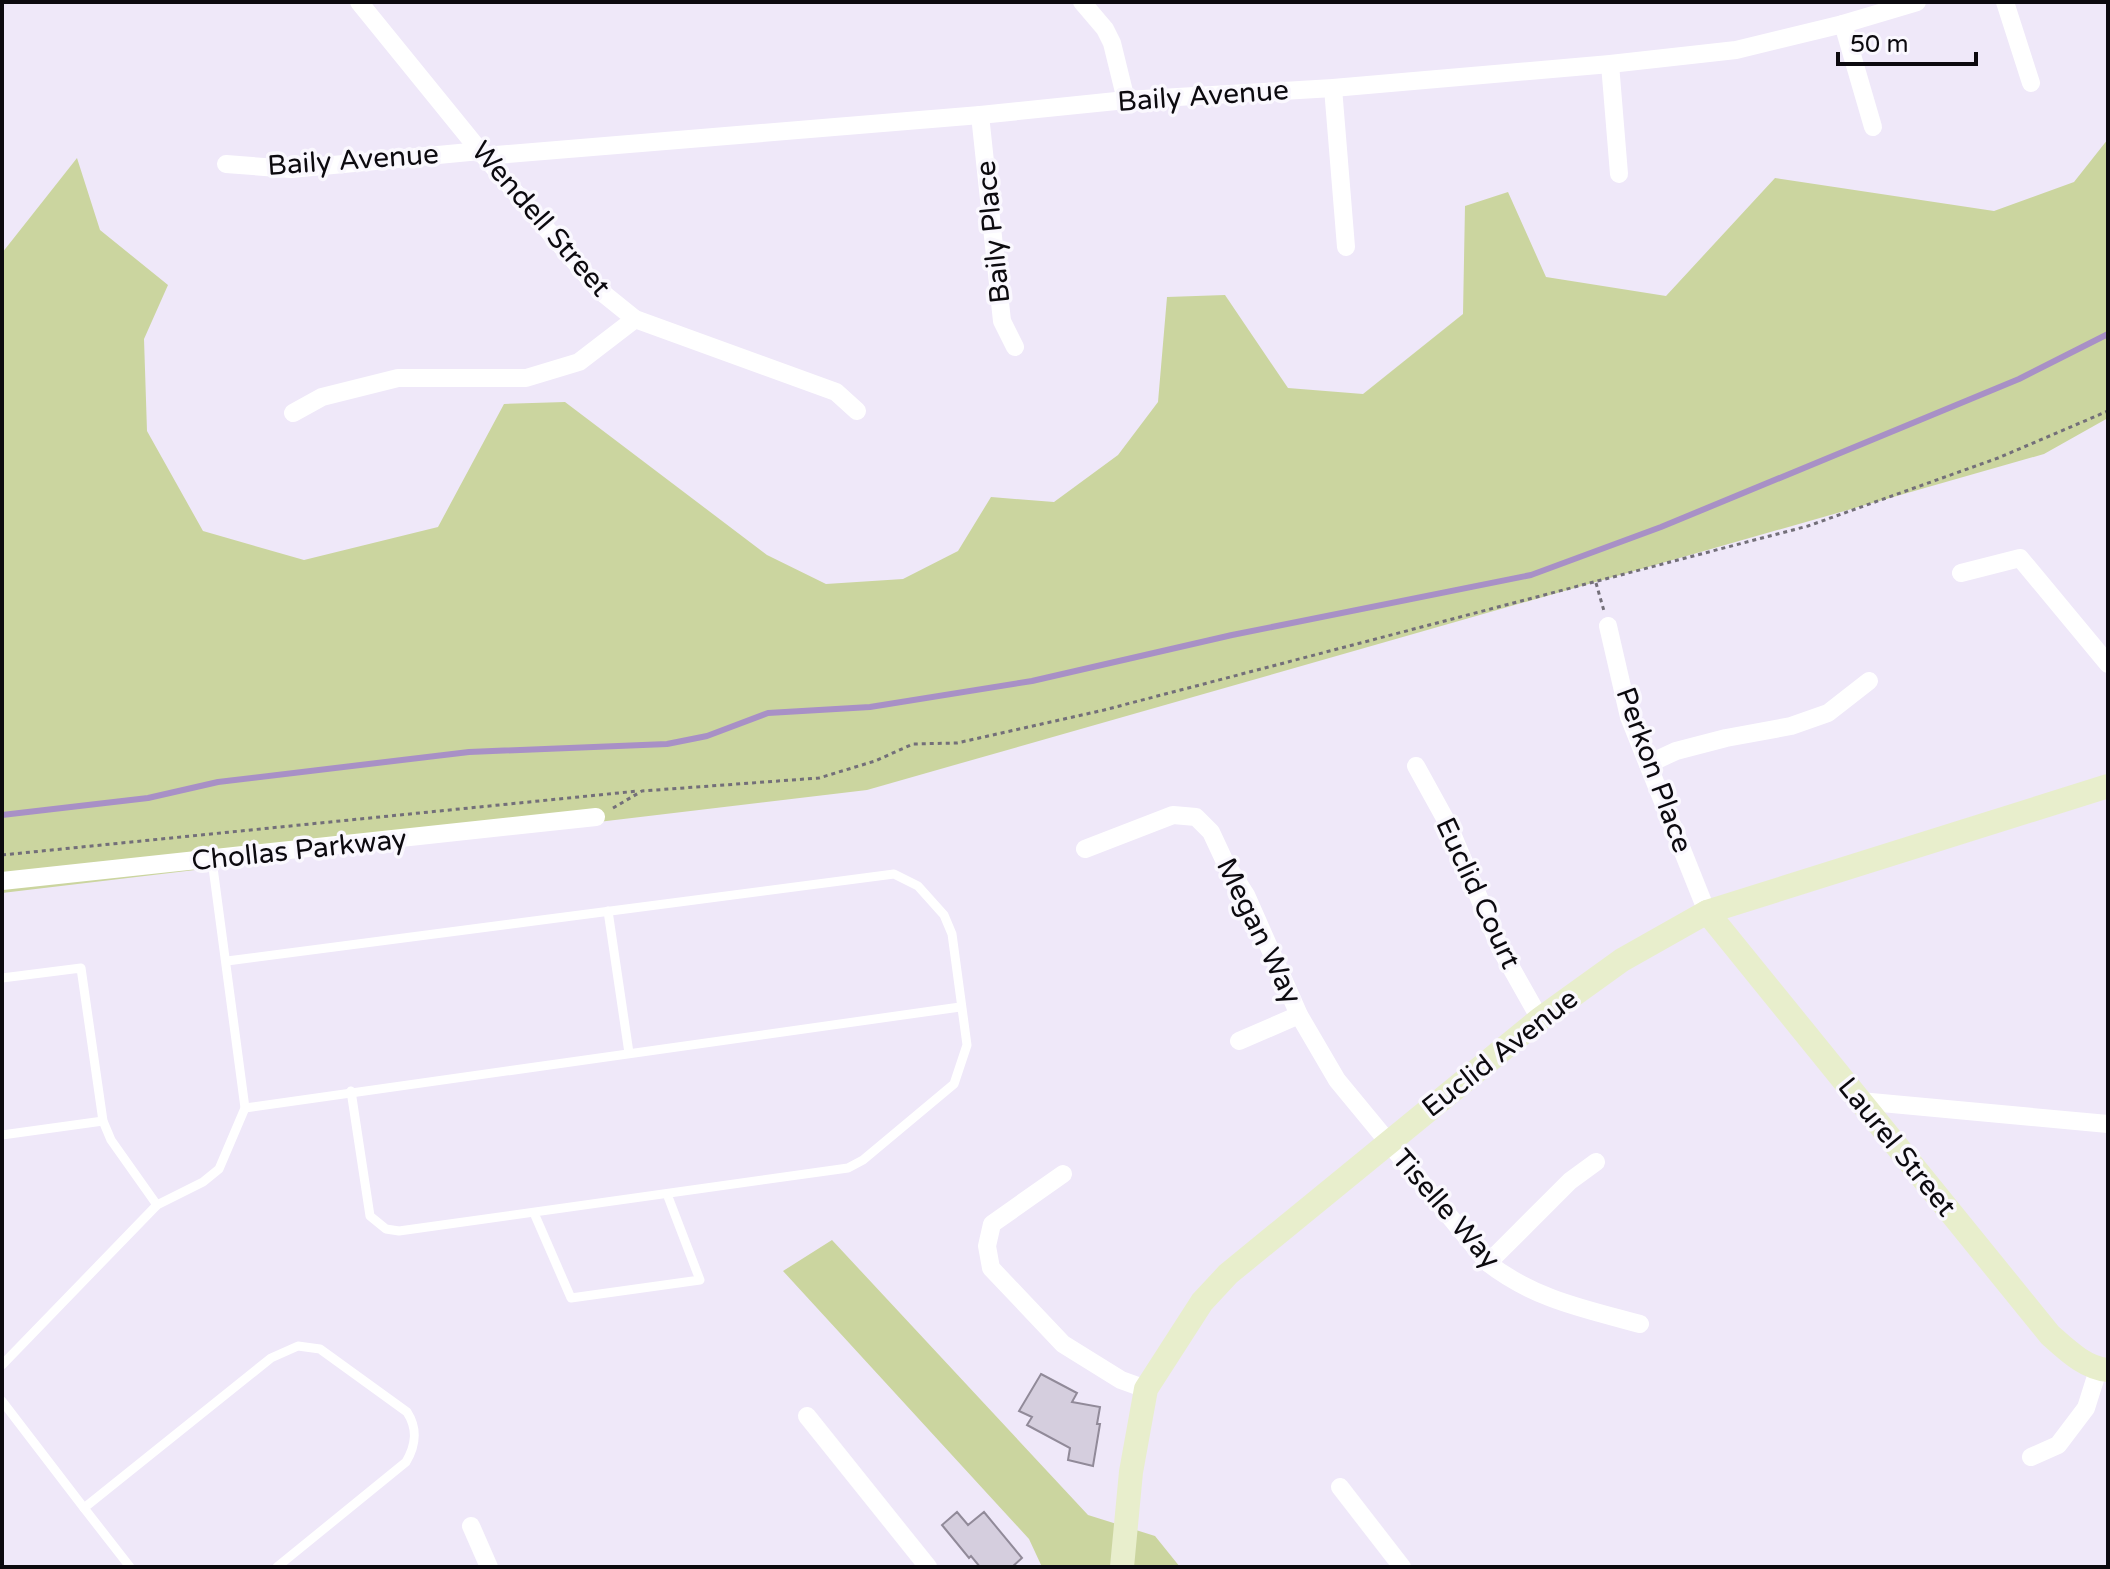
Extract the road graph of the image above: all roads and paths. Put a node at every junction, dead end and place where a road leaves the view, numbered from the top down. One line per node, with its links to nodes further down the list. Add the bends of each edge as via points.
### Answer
1 (359, 2): 12 (street, Wendell Street)
2 (1082, 2): 9 (street, via 1112,43)
3 (1917, 2): 5 (street, Baily Avenue)
4 (2005, 2): 7 (street)
5 (1843, 24): 6 (street, Baily Avenue, via 1736,50); 11 (street)
6 (1610, 64): 8 (street, Baily Avenue); 14 (street)
7 (2031, 83)
8 (1333, 88): 9 (street, Baily Avenue); 15 (street)
9 (1126, 100): 10 (street, Baily Avenue)
10 (980, 115): 12 (street, Baily Avenue); 17 (street, Baily Place, via 1002,321)
11 (1873, 127)
12 (482, 154): 13 (street, Baily Avenue, via 291,169); 16 (street, Wendell Street, via 599,290)
13 (226, 164)
14 (1619, 174)
15 (1346, 247)
16 (635, 319): 18 (street, Wendell Street, via 836,392); 20 (street, via 579,362 526,378 398,378 322,397)
17 (1015, 347)
18 (857, 411)
19 (2108, 411): 22 (path, via 1998,458 1808,526)
20 (293, 413)
21 (1961, 573): 24 (street, via 2020,558)
22 (1596, 582): 23 (path); 29 (path, via 1104,710 957,743 913,744 819,778)
23 (1608, 626): 26 (street, Perkon Place, via 1629,717)
24 (2108, 664)
25 (1869, 681): 26 (street, via 1828,713 1676,751)
26 (1648, 764): 36 (street, Perkon Place)
27 (1416, 766): 41 (street, Euclid Court, via 1448,824 1500,948)
28 (2108, 786): 36 (main road, Euclid Avenue)
29 (642, 791): 30 (path); 32 (path)
30 (596, 817): 33 (street, Chollas Parkway)
31 (1085, 849): 40 (street, Megan Way, via 1173,815 1196,817 1211,832 1246,895)
32 (2, 854)
33 (212, 860): 34 (street, Chollas Parkway); 37 (lane)
34 (2, 881)
35 (608, 911): 37 (lane); 39 (lane, via 894,874 918,886 944,915 952,934); 43 (lane)
36 (1707, 912): 41 (main road, Euclid Avenue, via 1622,960); 45 (main road, Laurel Street)
37 (227, 961): 46 (lane)
38 (2, 978): 47 (lane, via 81,968)
39 (960, 1007): 43 (lane); 53 (lane, via 967,1045 954,1084 863,1160 848,1168)
40 (1299, 1015): 42 (street); 50 (street, Megan Way, via 1337,1080)
41 (1540, 1019): 50 (main road, Euclid Avenue)
42 (1239, 1041)
43 (629, 1053): 44 (lane)
44 (351, 1091): 46 (lane); 55 (lane, via 370,1216 386,1229)
45 (1860, 1101): 48 (street); 59 (main road, Laurel Street, via 2050,1335 2073,1355)
46 (245, 1108): 54 (lane, via 219,1169)
47 (103, 1121): 49 (lane); 54 (lane)
48 (2108, 1124)
49 (2, 1135)
50 (1388, 1141): 56 (street, Tiselle Way); 60 (main road, Euclid Avenue, via 1228,1274 1202,1302)
51 (1596, 1162): 56 (street)
52 (1063, 1174): 60 (street, via 992,1224 987,1246 991,1268 1063,1344 1121,1380)
53 (667, 1194): 55 (lane); 55 (lane, via 700,1280 571,1298)
54 (157, 1205): 58 (lane)
55 (534, 1213)
56 (1488, 1263): 57 (street, Tiselle Way, via 1511,1282 1546,1298)
57 (1640, 1324)
58 (2, 1365)
59 (2103, 1370): 63 (street, via 2086,1408 2058,1445)
60 (1146, 1389): 71 (main road, Euclid Avenue)
61 (2, 1401): 65 (lane)
62 (807, 1416): 70 (street)
63 (2031, 1457)
64 (1340, 1487): 72 (street)
65 (84, 1508): 67 (lane); 68 (lane, via 271,1358 298,1346 320,1349 407,1412 414,1424 413,1451)
66 (471, 1526): 69 (street)
67 (130, 1567)
68 (277, 1567)
69 (489, 1567)
70 (928, 1567)
71 (1122, 1567)
72 (1402, 1567)

